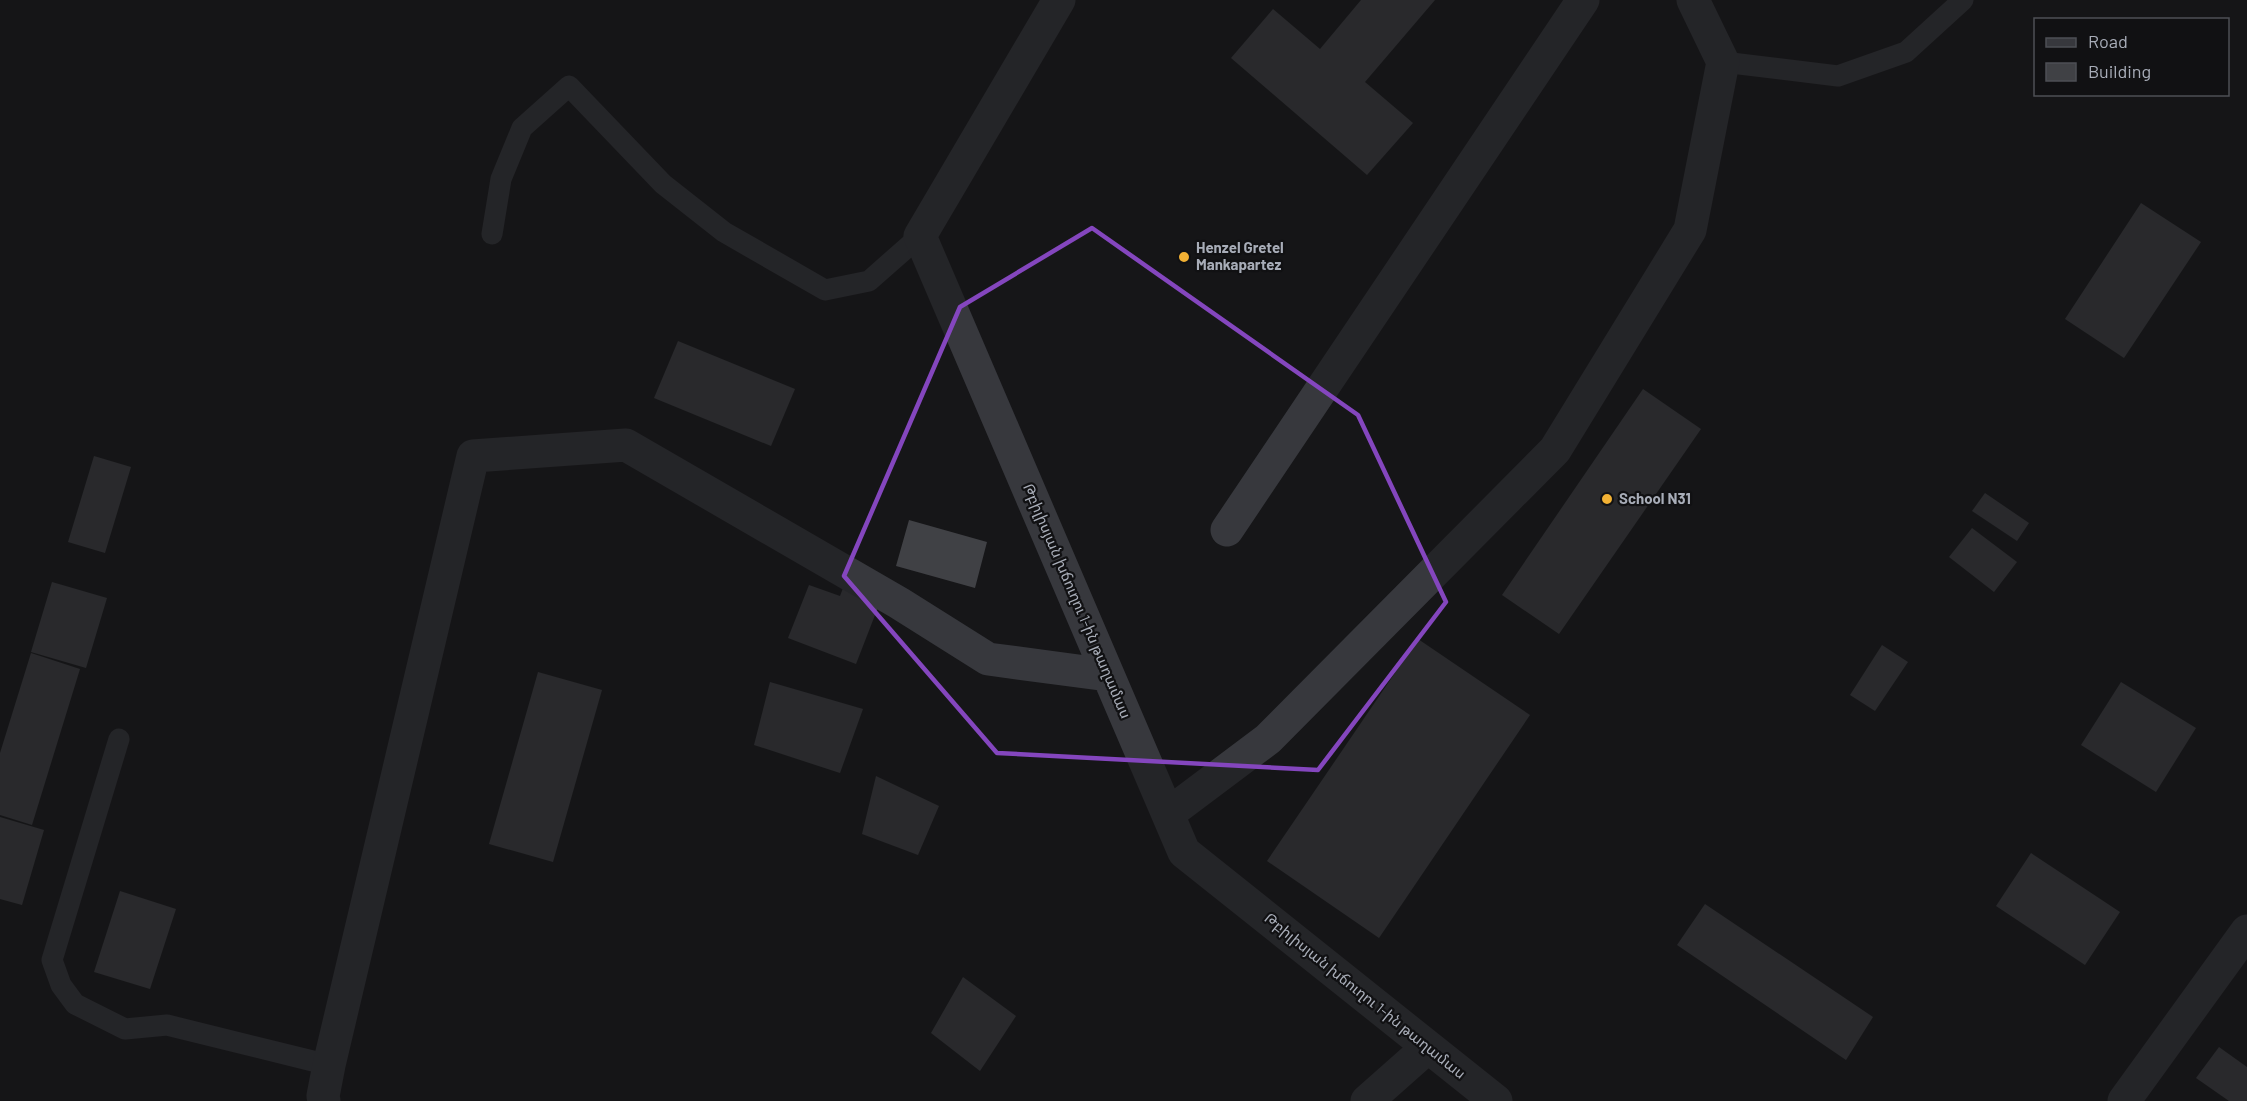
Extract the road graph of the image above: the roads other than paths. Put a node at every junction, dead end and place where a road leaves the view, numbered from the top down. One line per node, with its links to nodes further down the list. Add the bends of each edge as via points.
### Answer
1 (1059, 0): 7 (street)
2 (1583, 0): 8 (street)
3 (1693, 0): 5 (street)
4 (1963, 0): 5 (lane, via 1906,52 1838,76)
5 (1724, 62): 11 (street, via 1690,230 1555,450 1268,739)
6 (492, 234): 7 (lane, via 501,179 522,128 569,86 663,184 724,232 825,290 869,281)
7 (920, 236): 9 (street, Թբիլիսյան խճուղու 1-ին թաղամաս)
8 (1227, 530)
9 (1108, 675): 11 (street, Թբիլիսյան խճուղու 1-ին թաղամաս); 14 (street, via 988,659 626,445 473,456)
10 (119, 739): 14 (lane, via 52,960 61,985 75,1004 125,1029 167,1025)
11 (1168, 814): 13 (street, Թբիլիսյան խճուղու 1-ին թաղամաս, via 1184,852)
12 (2247, 931): 18 (street)
13 (1428, 1047): 16 (street); 17 (street, Թբիլիսյան խճուղու 1-ին թաղամաս)
14 (329, 1065): 15 (street)
15 (324, 1101)
16 (1367, 1101)
17 (1496, 1101)
18 (2124, 1101)

